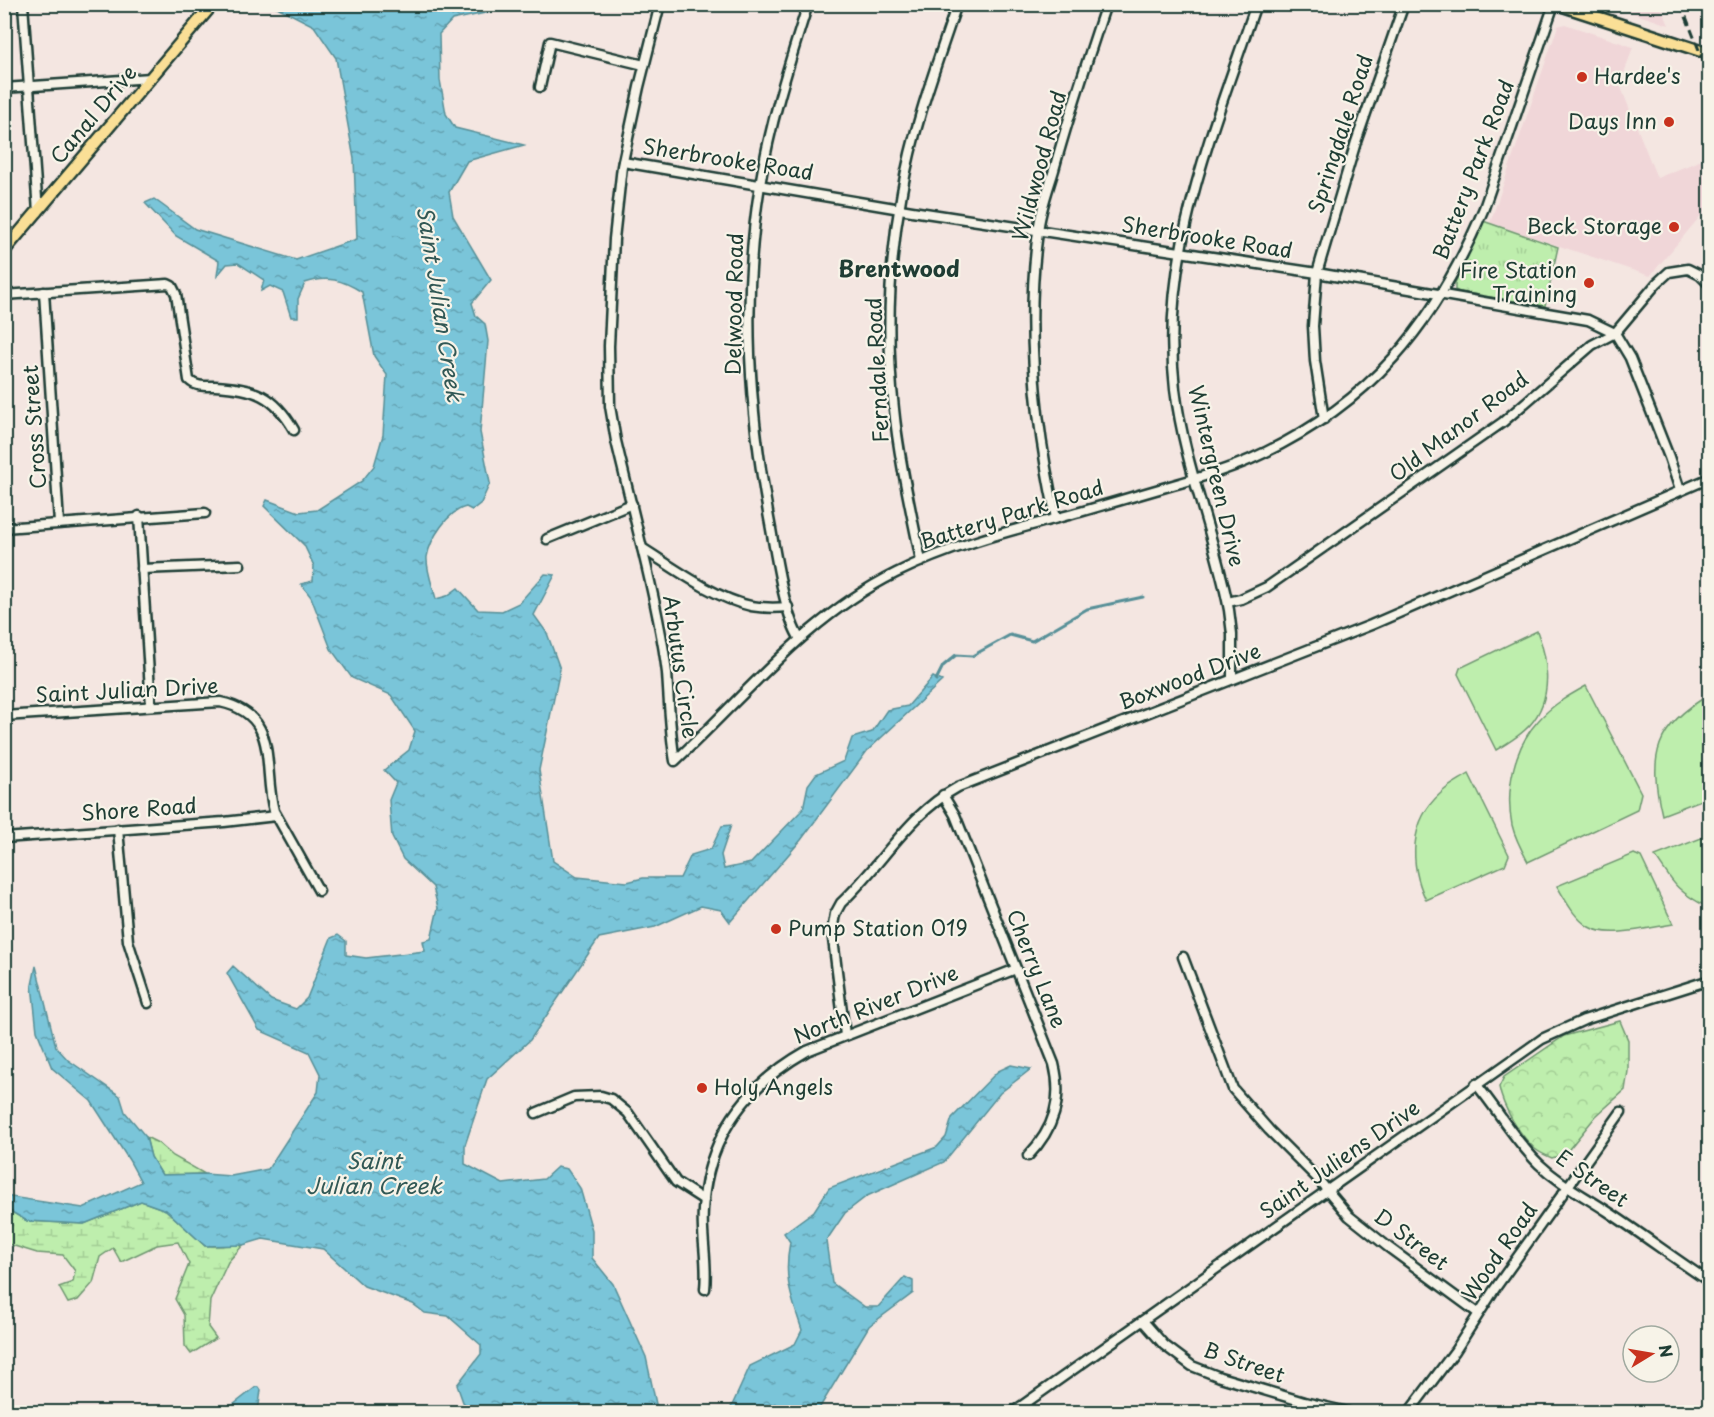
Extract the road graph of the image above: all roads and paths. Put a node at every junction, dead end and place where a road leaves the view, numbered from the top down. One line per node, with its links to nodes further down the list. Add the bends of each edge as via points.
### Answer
1 (23, 4): 13 (street)
2 (213, 4): 12 (main road, Canal Drive)
3 (660, 4): 11 (street)
4 (808, 4): 17 (street, Delwood Road, via 781,93)
5 (957, 4): 18 (street, Ferndale Road, via 911,151)
6 (1106, 4): 20 (street, Wildwood Road)
7 (1256, 4): 22 (street, Wintergreen Drive, via 1193,193)
8 (1404, 4): 23 (street, Springdale Road, via 1350,161)
9 (1556, 4): 10 (main road); 26 (street, Battery Park Road, via 1484,208)
10 (1704, 52)
11 (644, 65): 14 (street, via 550,42); 16 (street)
12 (151, 78): 13 (street); 19 (main road, Canal Drive)
13 (28, 87): 15 (street); 19 (street)
14 (540, 87)
15 (4, 88)
16 (623, 162): 17 (street, Sherbrooke Road); 34 (street, via 614,239 609,390 616,441)
17 (760, 184): 18 (street, Sherbrooke Road); 46 (street, Delwood Road, via 750,279 754,433)
18 (900, 208): 20 (street, Sherbrooke Road); 42 (street, Ferndale Road, via 892,276 893,399)
19 (38, 212): 21 (main road, Canal Drive)
20 (1038, 230): 22 (street, Sherbrooke Road); 37 (street, Wildwood Road, via 1033,364)
21 (4, 251)
22 (1180, 251): 23 (street, Sherbrooke Road); 32 (street, Wintergreen Drive, via 1174,296 1173,359 1182,433)
23 (1317, 273): 26 (street, Sherbrooke Road); 29 (street, Springdale Road, via 1313,326)
24 (1710, 285): 28 (street, Old Manor Road, via 1696,272 1669,272)
25 (44, 292): 27 (street); 30 (street, via 168,284 175,291 187,375 193,384 262,395 284,414); 38 (street, Cross Street)
26 (1443, 293): 28 (street, Sherbrooke Road, via 1572,316); 29 (street, Battery Park Road, via 1386,366)
27 (4, 295)
28 (1615, 333): 33 (street, via 1630,358); 45 (street, Old Manor Road, via 1592,345 1489,433 1267,587)
29 (1324, 419): 32 (street, Battery Park Road, via 1250,460)
30 (294, 430)
31 (1710, 478): 33 (street, Boxwood Drive)
32 (1194, 479): 37 (street, Battery Park Road); 45 (street, Wintergreen Drive)
33 (1680, 490): 48 (street, Boxwood Drive, via 1371,625)
34 (632, 504): 40 (street); 41 (street)
35 (205, 513): 36 (street)
36 (139, 516): 38 (street); 44 (street)
37 (1056, 518): 42 (street, Battery Park Road)
38 (59, 523): 39 (street)
39 (4, 528)
40 (547, 539)
41 (642, 548): 46 (street, via 738,603); 47 (street, Arbutus Circle, via 665,661 675,761)
42 (921, 561): 47 (street, Battery Park Road, via 840,606)
43 (240, 565): 44 (street)
44 (142, 569): 49 (street)
45 (1227, 602): 48 (street, Wintergreen Drive)
46 (788, 607): 47 (street)
47 (800, 639)
48 (1232, 680): 51 (street, Boxwood Drive)
49 (151, 706): 50 (street, Saint Julian Drive); 52 (street, Saint Julian Drive, via 220,702 247,712 266,741 270,798)
50 (4, 716)
51 (944, 795): 57 (street, Cherry Lane); 60 (street, Boxwood Drive, via 911,823 841,903 836,914 832,931)
52 (276, 816): 53 (street, Shore Road); 55 (street, Saint Julian Drive)
53 (118, 829): 54 (street, Shore Road); 59 (street, via 128,941)
54 (4, 837)
55 (319, 891)
56 (1182, 957): 66 (street, D Street, via 1233,1089)
57 (1016, 969): 60 (street, North River Drive); 64 (street, Cherry Lane, via 1053,1064 1058,1089 1050,1128)
58 (1710, 980): 61 (street, Saint Juliens Drive, via 1584,1020 1542,1039)
59 (148, 1003)
60 (845, 1035): 67 (street, North River Drive, via 791,1060 748,1096 720,1141)
61 (1476, 1084): 65 (street, E Street, via 1520,1145); 66 (street, Saint Juliens Drive)
62 (1621, 1112): 65 (street, Wood Road)
63 (536, 1113): 67 (street, via 574,1096 611,1099 628,1113 676,1182)
64 (1028, 1156)
65 (1567, 1188): 68 (street, E Street); 70 (street, Wood Road)
66 (1327, 1191): 70 (street, D Street, via 1349,1216 1388,1248); 71 (street, Saint Juliens Drive)
67 (704, 1200): 69 (street, North River Drive)
68 (1708, 1279)
69 (705, 1289)
70 (1478, 1313): 74 (street, Wood Road)
71 (1143, 1321): 72 (street, Saint Juliens Drive); 73 (street, B Street, via 1164,1345 1192,1366)
72 (1013, 1413)
73 (1348, 1413)
74 (1409, 1413)

